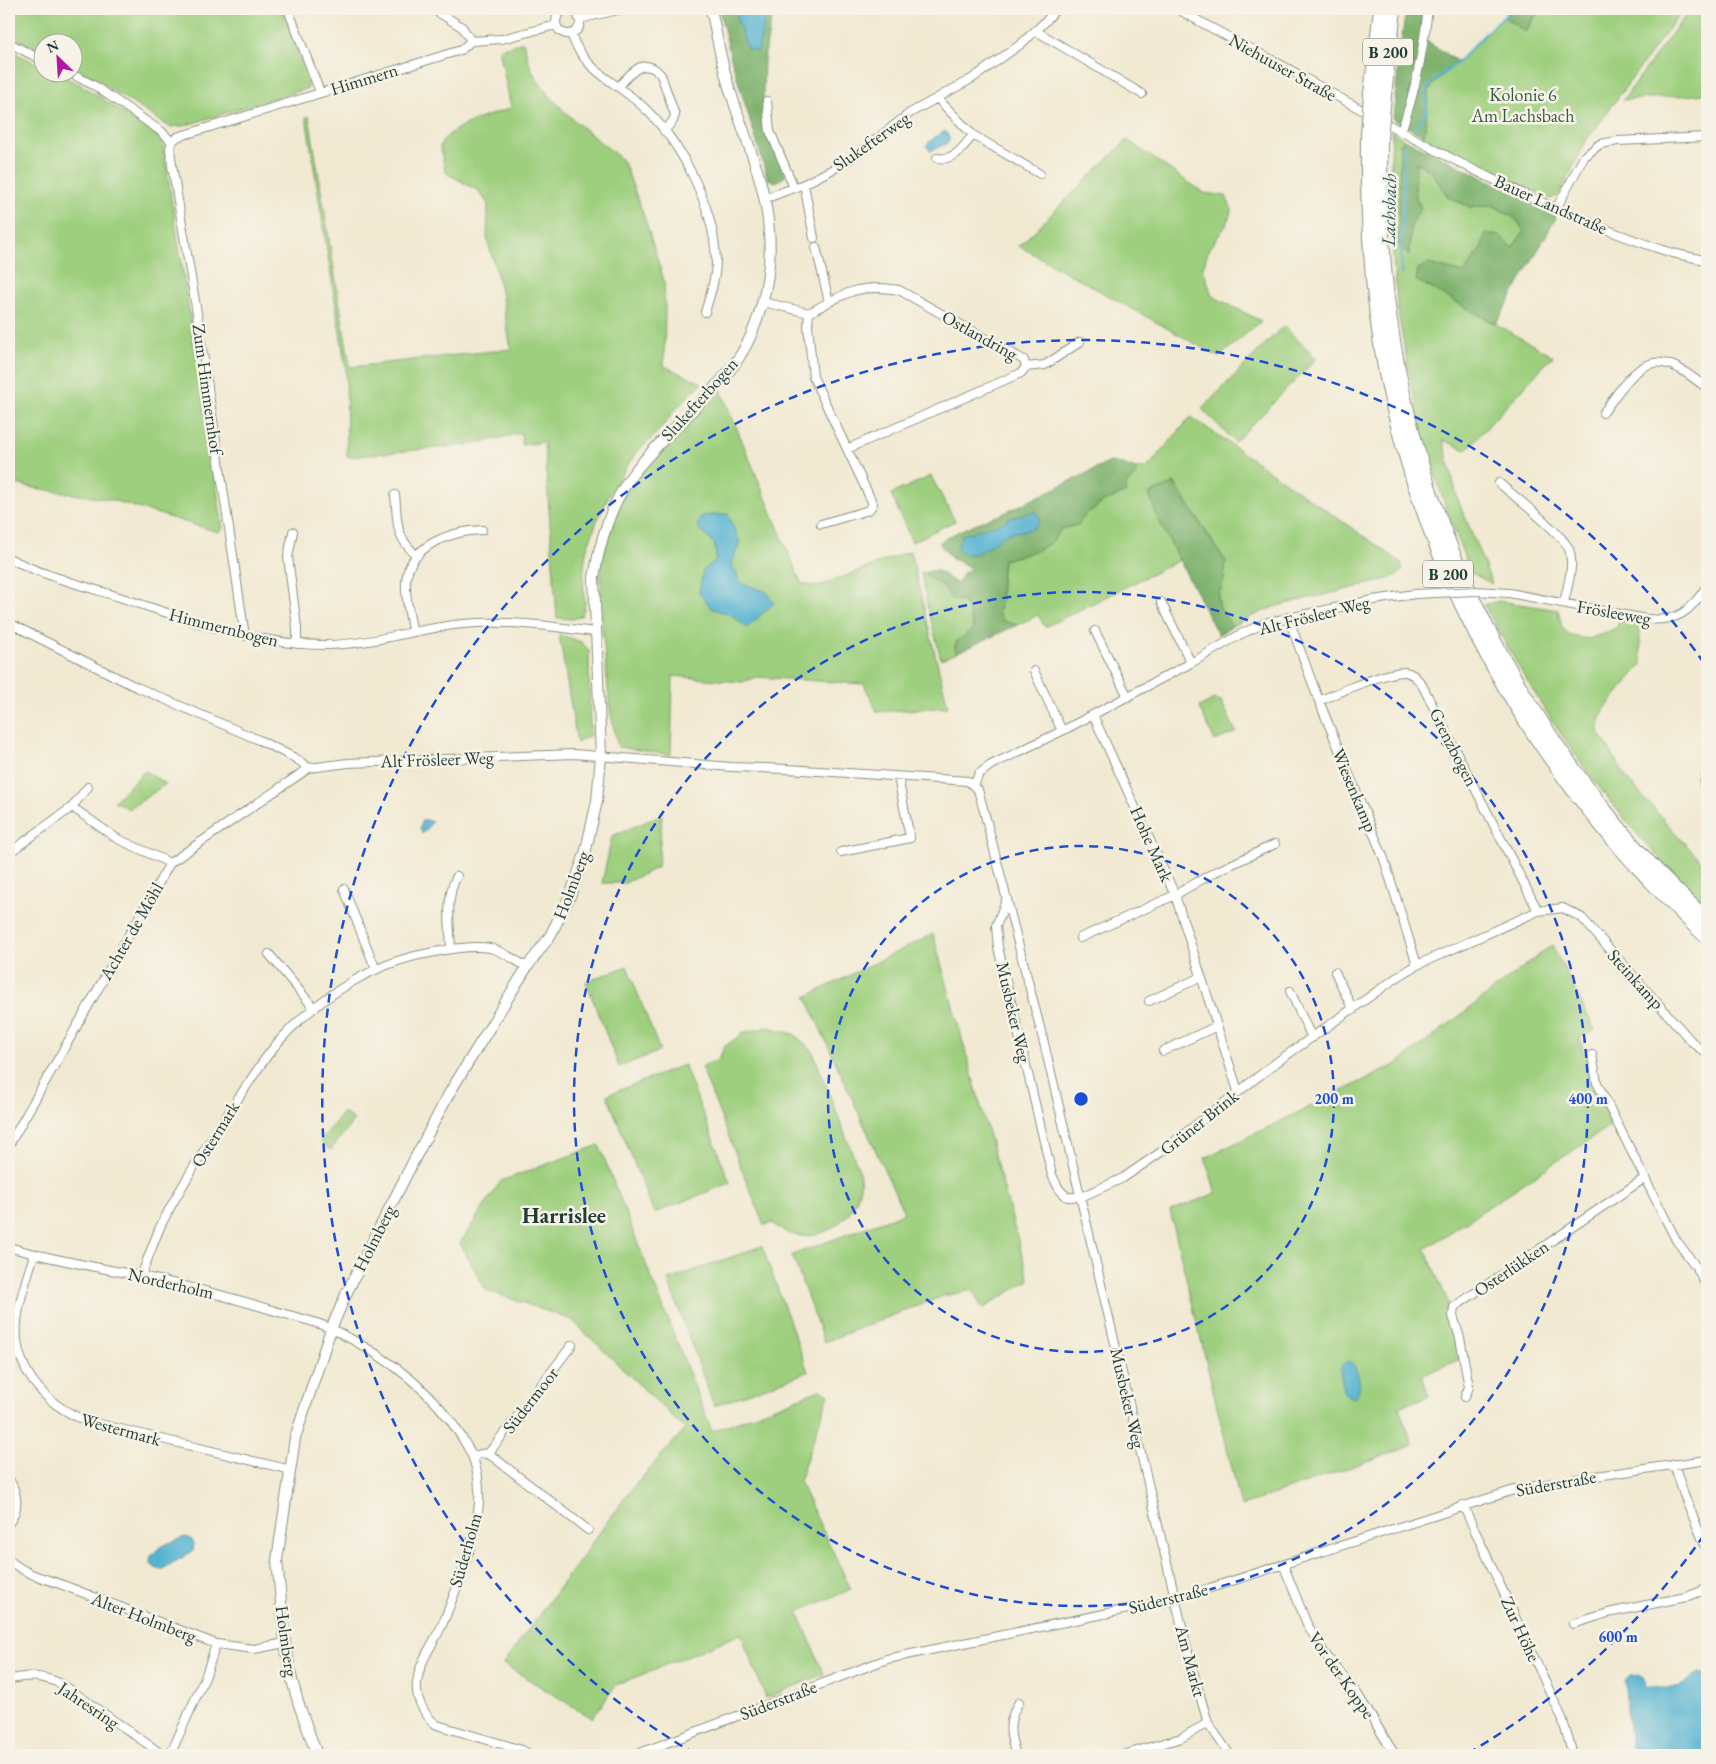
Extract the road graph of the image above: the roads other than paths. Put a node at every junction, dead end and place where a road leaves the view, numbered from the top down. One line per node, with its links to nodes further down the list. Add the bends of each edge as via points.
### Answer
1 (288, 9): 20 (street)
2 (433, 9): 15 (street, via 462,27)
3 (622, 9): 11 (street)
4 (710, 9): 36 (street, Slukefterbogen, via 729,87 761,181)
5 (1056, 9): 13 (street, Slukefterweg)
6 (1180, 9): 25 (street, Niehuuser Straße)
7 (1381, 9): 22 (highway, B 200)
8 (1394, 9): 22 (highway, B 200)
9 (1428, 9): 27 (street, via 1410,107)
10 (563, 10): 11 (street, via 575,13); 12 (street, via 557,16)
11 (579, 19): 14 (street, via 578,28)
12 (556, 25): 14 (street, via 563,33); 15 (street, Himmern, via 502,39)
13 (1036, 31): 21 (street); 23 (street, Slukefterweg, via 973,78)
14 (571, 34): 19 (street, via 585,61)
15 (471, 41): 20 (street, Himmern, via 461,50)
16 (9, 43): 17 (street)
17 (32, 55)
18 (82, 79): 31 (street)
19 (618, 88): 26 (street, via 640,104); 26 (street, via 637,68 644,66 657,70 675,115)
20 (320, 92): 31 (street, Himmern, via 177,137)
21 (1142, 94)
22 (1377, 95): 29 (highway, B 200, bridge)
23 (937, 98): 28 (street); 34 (street, Slukefterweg, via 910,113 839,166)
24 (767, 102): 35 (street, via 770,132)
25 (1388, 124): 27 (street, Bauer Landstraße)
26 (664, 131): 43 (street, via 692,175 714,241 716,262)
27 (1401, 131): 37 (street, Bauer Landstraße)
28 (973, 135): 32 (street, via 958,153 944,159); 33 (street)
29 (1374, 137): 93 (highway, B 200, via 1389,315 1398,370 1412,431 1449,546 1486,628 1548,735 1635,847); 94 (highway, B 200, via 1369,230 1372,278 1386,374 1420,502 1455,590 1510,696 1559,771 1627,854)
30 (1707, 138): 37 (street, via 1600,144 1584,157)
31 (172, 142): 67 (street, Zum Himmernhof, via 172,165)
32 (937, 158)
33 (1040, 174)
34 (804, 184): 35 (street, Slukefterweg); 38 (street)
35 (794, 188): 36 (street, Slukefterweg)
36 (764, 199): 41 (street, Slukefterbogen, via 770,232 769,271)
37 (1556, 209): 40 (street, Bauer Landstraße, via 1665,251)
38 (814, 238)
39 (816, 247): 42 (street)
40 (1707, 261)
41 (763, 302): 44 (street); 66 (street, Slukefterbogen, via 731,369 652,452 617,500 603,534 596,564)
42 (829, 302): 44 (street, Ostlandring); 46 (street, Ostlandring, via 865,288 899,290 1020,356)
43 (705, 312)
44 (809, 313): 49 (street, via 814,377)
45 (1080, 342): 46 (street, via 1044,365)
46 (1026, 367): 49 (street, Ostlandring, via 1021,373)
47 (1707, 388): 48 (street, via 1663,362 1648,363 1636,371)
48 (1603, 413)
49 (846, 449): 52 (street, via 873,504 869,510)
50 (1499, 483): 61 (street, via 1561,538 1569,550 1571,566)
51 (395, 495): 55 (street, via 399,533)
52 (821, 524)
53 (482, 530): 55 (street, via 458,533 425,548)
54 (293, 532): 68 (street, via 288,557)
55 (417, 556): 65 (street, via 406,580)
56 (11, 559): 57 (street); 67 (street, Himmernbogen)
57 (9, 569)
58 (1707, 586): 61 (street, Frösleeweg, via 1686,611 1662,620)
59 (1415, 594): 61 (street, Frösleeweg, bridge, via 1476,591); 62 (street, Alt Frösleer Weg)
60 (1161, 602): 69 (street)
61 (1564, 603)
62 (1288, 617): 69 (street, Alt Frösleer Weg, via 1241,634); 72 (street, Wiesenkamp)
63 (9, 623): 76 (street, via 132,685 259,740)
64 (1095, 631): 71 (street)
65 (412, 632): 66 (street, Himmernbogen, via 495,622); 68 (street, Himmernbogen, via 351,643)
66 (595, 632): 75 (street, Slukefterbogen)
67 (245, 636): 68 (street, Himmernbogen)
68 (297, 644)
69 (1191, 663): 71 (street, Alt Frösleer Weg)
70 (1034, 671): 74 (street)
71 (1128, 698): 73 (street, Alt Frösleer Weg)
72 (1319, 701): 92 (street, Grenzbogen, via 1380,677 1399,672 1414,675 1456,748); 98 (street, Wiesenkamp, via 1384,859)
73 (1093, 716): 74 (street, Alt Frösleer Weg); 89 (street, Hohe Mark)
74 (1062, 731): 79 (street, Alt Frösleer Weg, via 991,765 979,774)
75 (601, 756): 76 (street, Alt Frösleer Weg, via 574,754 348,763); 78 (street, Alt Frösleer Weg, via 731,768); 99 (street, Holmberg, via 585,854 570,896 550,936)
76 (309, 768): 86 (street, Achter de Möhl)
77 (1707, 774): 81 (street, via 1704,784)
78 (898, 777): 79 (street, Alt Frösleer Weg, via 959,780); 84 (street, via 910,838)
79 (974, 785): 90 (street, Musbeker Weg)
80 (88, 787): 82 (street)
81 (1707, 788)
82 (72, 807): 85 (street); 86 (street, via 116,838)
83 (1275, 844): 89 (street)
84 (841, 852)
85 (9, 853)
86 (170, 863): 113 (street, Achter de Möhl)
87 (457, 876): 96 (street, via 450,894)
88 (344, 889): 100 (street)
89 (1175, 895): 95 (street); 102 (street, Hohe Mark)
90 (1007, 898): 115 (street, Musbeker Weg); 115 (street, Musbeker Weg, via 996,926 998,947 1052,1174 1059,1190 1068,1197)
91 (1563, 908): 92 (street, Grüner Brink); 111 (street, Steinkamp, via 1582,918 1692,1042)
92 (1538, 911): 98 (street, Grüner Brink)
93 (1707, 920)
94 (1707, 937)
95 (1080, 938)
96 (450, 949): 99 (street, Ostermark, via 491,948); 100 (street, Ostermark, via 421,954)
97 (270, 954): 105 (street)
98 (1417, 965): 106 (street, Grüner Brink)
99 (527, 967): 120 (street, Holmberg, via 450,1092)
100 (376, 970): 105 (street, Ostermark)
101 (1334, 972): 106 (street)
102 (1201, 977): 104 (street); 107 (street, Hohe Mark)
103 (1290, 991): 108 (street)
104 (1149, 1001)
105 (314, 1008): 118 (street, Ostermark, via 276,1045 217,1130 161,1225)
106 (1354, 1010): 108 (street, Grüner Brink)
107 (1217, 1026): 109 (street); 112 (street, Hohe Mark)
108 (1312, 1038): 112 (street, Grüner Brink)
109 (1163, 1051)
110 (1592, 1054): 114 (street, via 1597,1083)
111 (1707, 1054)
112 (1238, 1091): 115 (street, Grüner Brink, via 1123,1178)
113 (9, 1145)
114 (1645, 1178): 119 (street, via 1676,1240); 122 (street, Osterlükken, via 1454,1307 1453,1316 1469,1386)
115 (1081, 1197): 136 (street, Musbeker Weg)
116 (9, 1247): 117 (street, Norderholm)
117 (34, 1255): 118 (street, Norderholm); 127 (street, Westermark, via 18,1314 17,1336 24,1366 49,1400 86,1421)
118 (141, 1276): 120 (street, Norderholm, via 230,1297)
119 (1707, 1287)
120 (331, 1329): 124 (street, Süderholm, via 406,1374 450,1419); 127 (street, Holmberg, via 298,1427)
121 (572, 1346): 123 (street, Südermoor)
122 (1464, 1397)
123 (488, 1454): 124 (street); 131 (street)
124 (472, 1457): 147 (street, Süderholm, via 480,1490 477,1518 442,1624 420,1668 416,1685 418,1699 437,1725)
125 (1707, 1460): 126 (street, Süderstraße)
126 (1674, 1464): 129 (street, Süderstraße, via 1517,1489); 132 (street)
127 (291, 1470): 139 (street, Holmberg, via 277,1560)
128 (9, 1479): 130 (street, via 17,1496 17,1506)
129 (1463, 1505): 134 (street, Süderstraße); 153 (street, Zur Höhe, via 1562,1718)
130 (9, 1523)
131 (588, 1530)
132 (1707, 1550)
133 (9, 1560): 138 (street, Alter Holmberg, via 36,1577)
134 (1283, 1564): 136 (street, Süderstraße); 152 (street, Vor der Koppe, via 1307,1624 1325,1654 1356,1692)
135 (1707, 1589): 137 (street, via 1686,1598 1608,1613)
136 (1176, 1599): 142 (street, Am Markt); 143 (street, Süderstraße, via 887,1659)
137 (1573, 1624)
138 (216, 1644): 139 (street, Alter Holmberg, via 254,1649); 145 (street, via 206,1675)
139 (284, 1644): 146 (street, Holmberg, via 298,1702)
140 (9, 1680): 144 (street, Jahresring, via 35,1675 62,1684)
141 (1019, 1702): 149 (street, via 1010,1725)
142 (1208, 1723): 150 (street, via 1181,1738); 151 (street, Am Markt)
143 (653, 1752): 148 (street, Süderstraße)
144 (163, 1755)
145 (170, 1755)
146 (317, 1755)
147 (531, 1755)
148 (635, 1755)
149 (1016, 1755)
150 (1123, 1755)
151 (1230, 1755)
152 (1395, 1755)
153 (1573, 1755)

